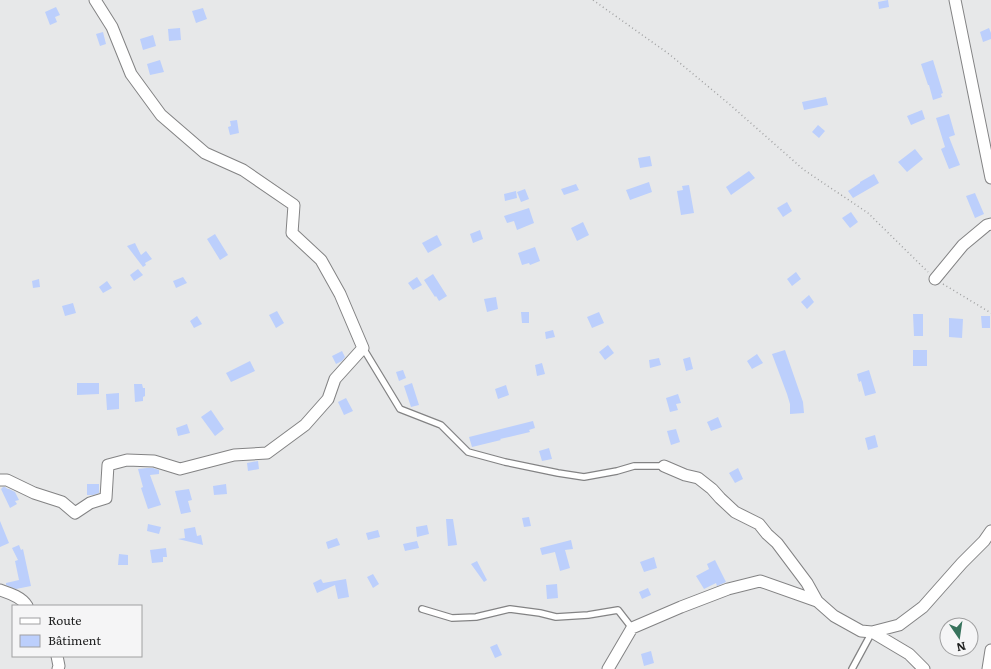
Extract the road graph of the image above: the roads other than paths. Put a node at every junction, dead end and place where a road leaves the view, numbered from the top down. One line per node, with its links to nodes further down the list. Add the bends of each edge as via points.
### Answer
1 (95, 0): 6 (street, via 112,27 131,74 161,115 204,153 243,170 294,205 292,233 321,260 340,294)
2 (955, 0): 3 (street)
3 (991, 178)
4 (991, 224): 5 (street, via 986,225 963,245)
5 (935, 279)
6 (363, 348): 7 (lane, via 400,409 440,425 468,452 558,474 584,477 634,466); 8 (street, via 335,379 328,399 304,425 267,453 234,455 180,469 154,462 127,460 108,465 106,498 90,503 75,513 62,502 34,493 7,480)
7 (664, 466): 11 (street, via 698,478 735,512 759,524 777,543)
8 (0, 480)
9 (991, 531): 15 (street, via 923,608 899,625)
10 (0, 590): 12 (street, via 13,595)
11 (817, 601): 14 (street, via 760,581 728,589); 15 (street, via 834,616 861,631)
12 (26, 605)
13 (422, 609): 14 (lane, via 452,618 476,617 510,609 556,617 618,610)
14 (632, 628): 19 (street)
15 (872, 632): 20 (lane); 21 (street, via 909,654)
16 (991, 650): 22 (street)
17 (57, 657): 18 (street)
18 (58, 669)
19 (608, 669)
20 (852, 669)
21 (924, 669)
22 (988, 669)

